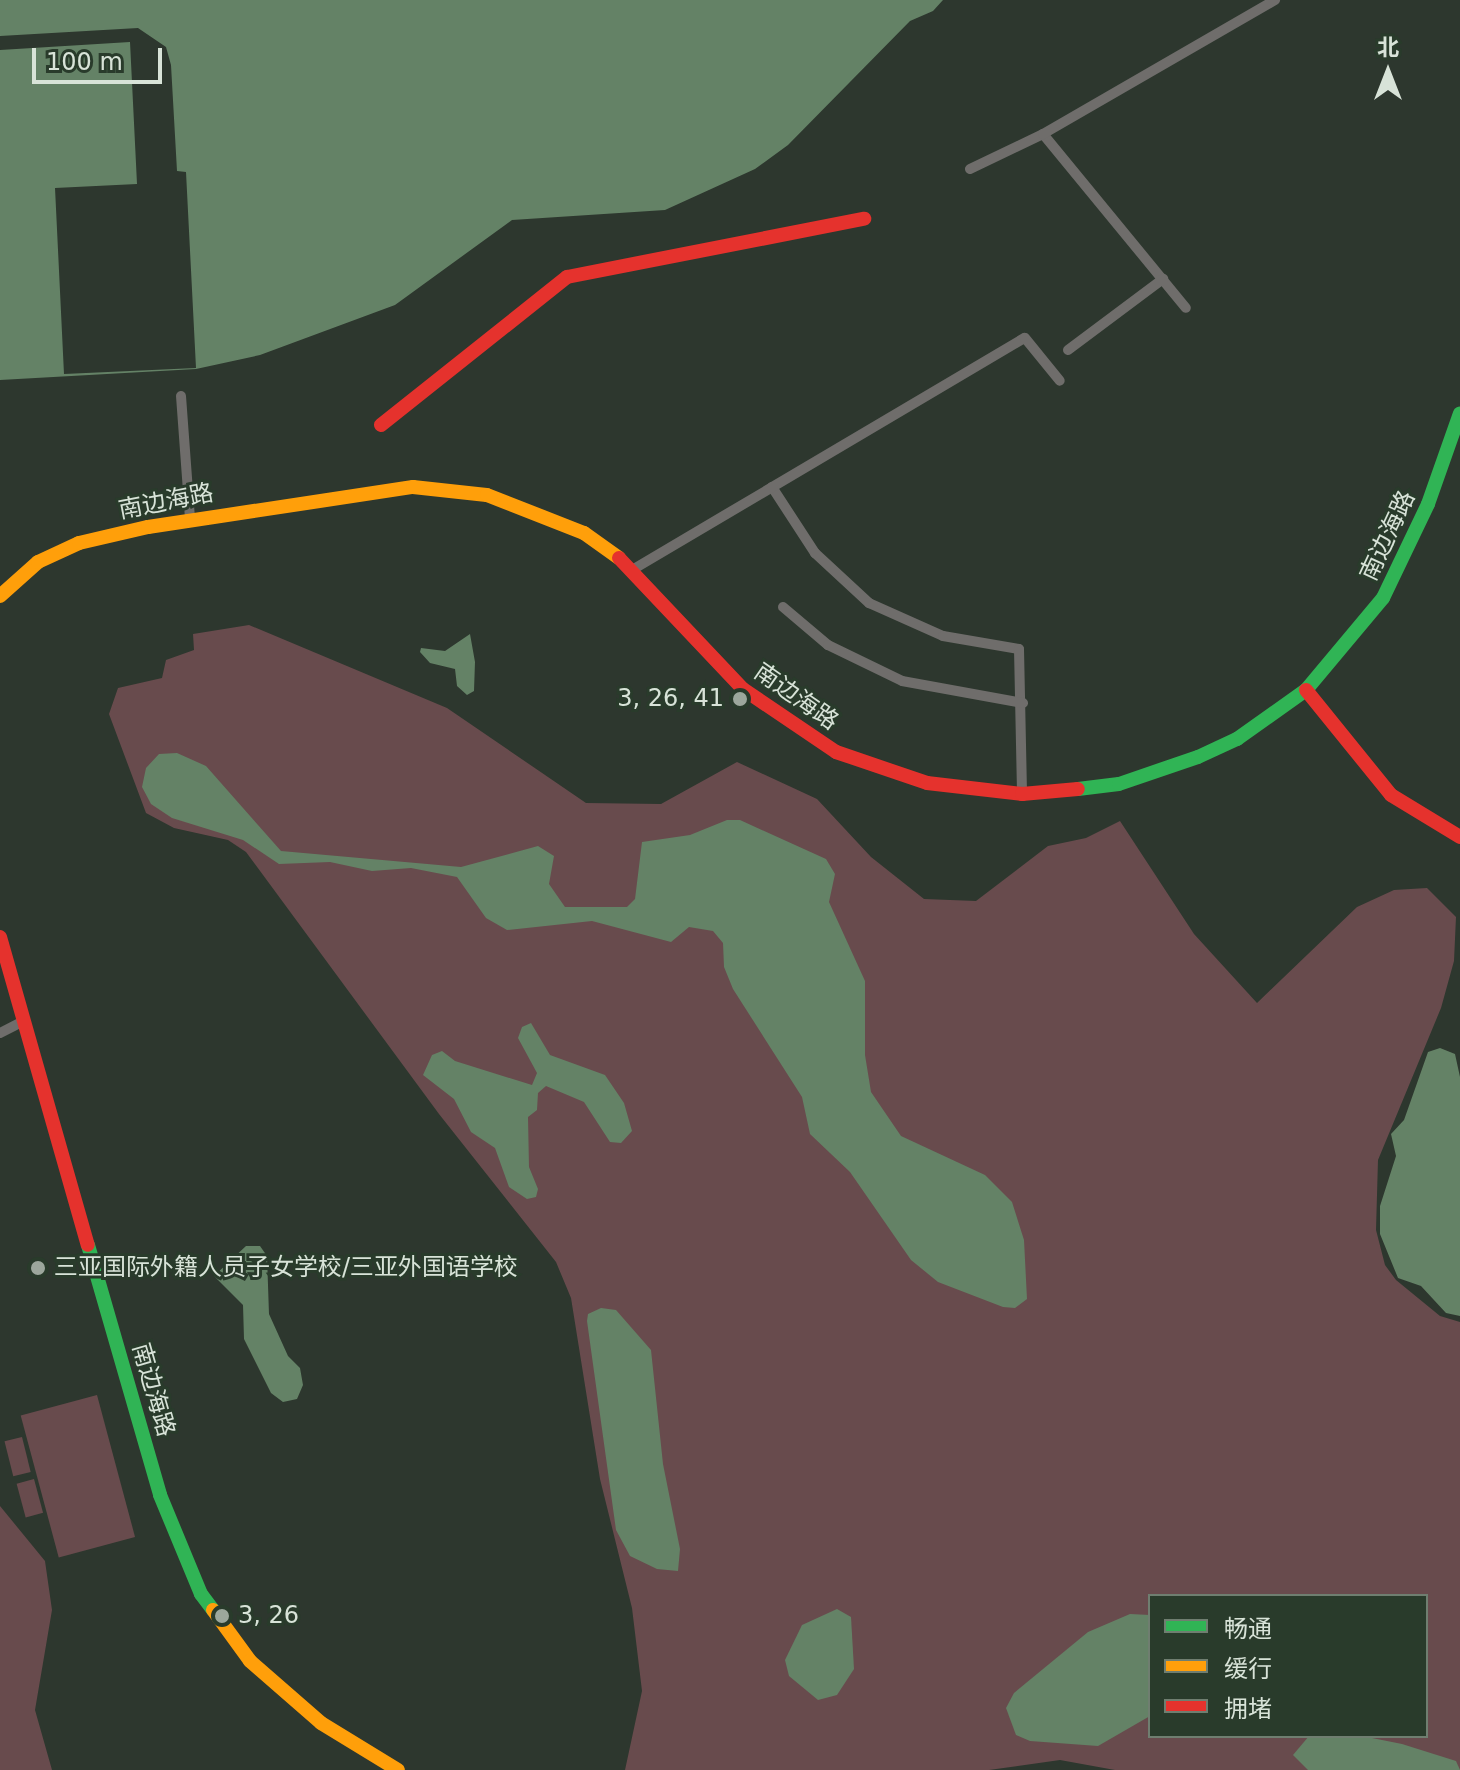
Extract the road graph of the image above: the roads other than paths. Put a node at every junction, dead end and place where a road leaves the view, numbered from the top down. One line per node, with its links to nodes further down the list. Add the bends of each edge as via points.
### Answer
1 (1275, 0): 2 (street)
2 (1043, 134): 3 (street); 5 (street)
3 (970, 169)
4 (864, 219): 11 (street, via 567,277)
5 (1163, 279): 6 (street); 7 (street)
6 (1186, 308)
7 (1068, 350)
8 (1060, 381): 12 (street, via 1025,338)
9 (181, 396): 13 (street)
10 (1460, 413): 17 (street, 南边海路, via 1428,504 1383,598)
11 (381, 425)
12 (772, 487): 14 (street); 18 (street, via 815,553 869,603 943,636 1019,649)
13 (190, 519): 14 (street, 南边海路, via 351,493 444,487 528,507 584,533); 15 (street, 南边海路, via 79,543 35,563)
14 (632, 570): 19 (street, 南边海路, via 743,689 836,752 927,783)
15 (0, 596)
16 (783, 607): 18 (street, via 828,645 902,681)
17 (1306, 690): 19 (street, 南边海路, via 1237,739 1155,774 1119,784); 20 (street, via 1391,795)
18 (1023, 703): 19 (street)
19 (1022, 794)
20 (1460, 837)
21 (0, 937): 22 (street, 南边海路)
22 (24, 1021): 23 (street); 24 (street, 南边海路, via 160,1495 201,1594 250,1661 321,1723)
23 (0, 1033)
24 (398, 1770)

